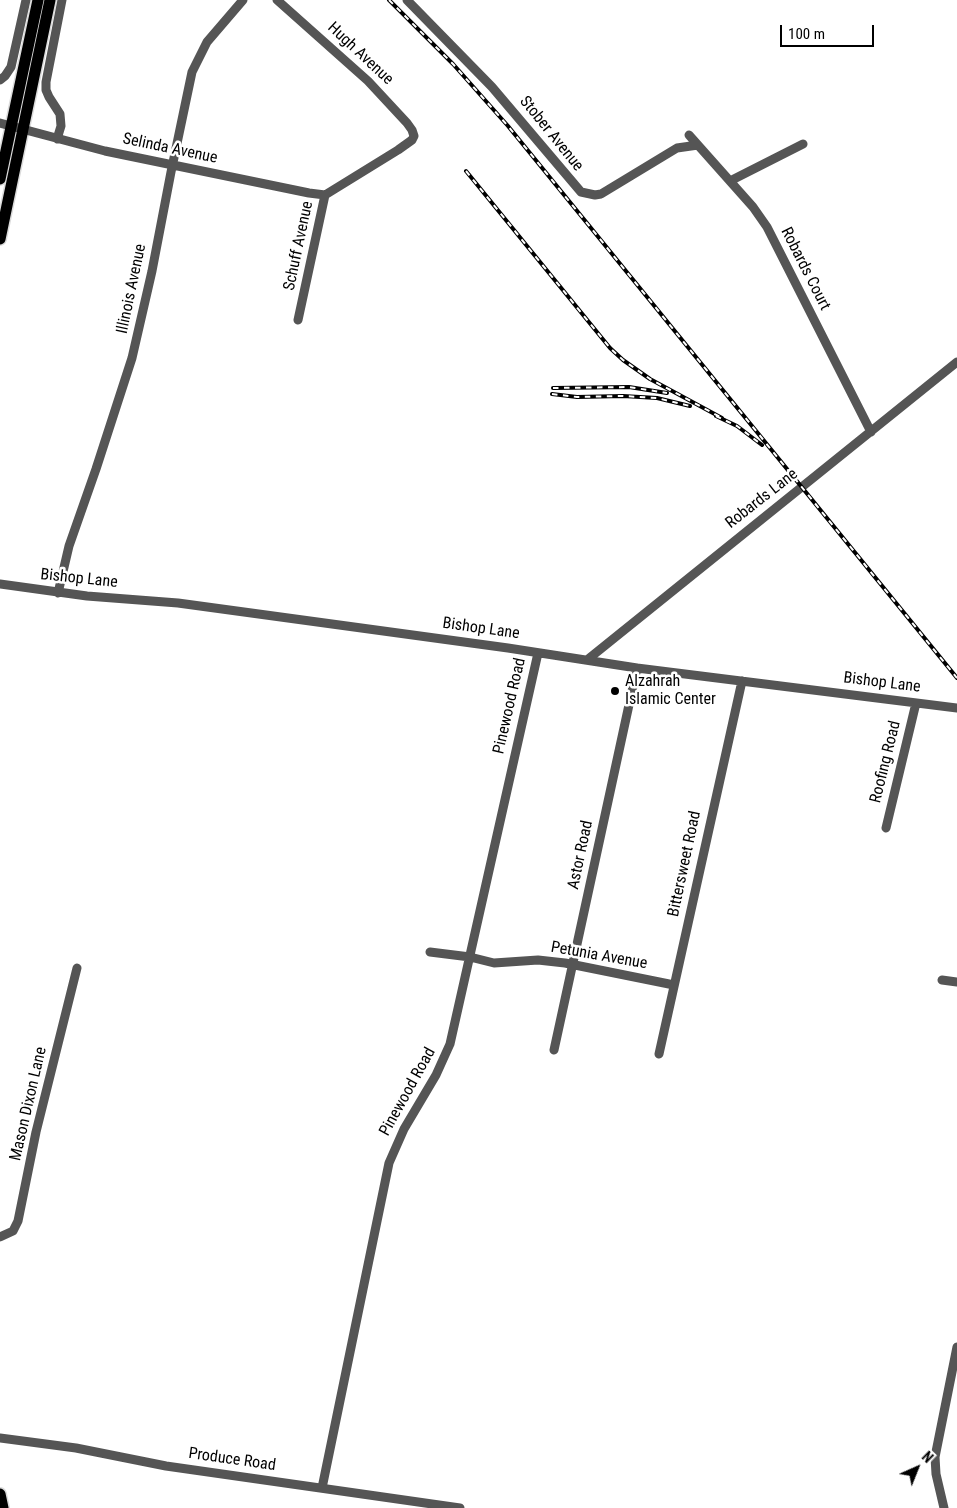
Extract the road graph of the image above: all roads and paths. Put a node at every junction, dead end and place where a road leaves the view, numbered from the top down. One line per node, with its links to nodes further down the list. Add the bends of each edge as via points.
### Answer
1 (26, 0): 8 (street, via 11,67)
2 (38, 0): 9 (main road)
3 (50, 0): 9 (main road)
4 (62, 0): 14 (street, via 46,82 49,97 60,114)
5 (243, 0): 17 (street, Illinois Avenue, via 206,42 197,59 189,83)
6 (277, 0): 13 (street, Hugh Avenue, via 368,81 407,123)
7 (407, 0): 16 (street, Stober Avenue, via 492,87 581,192 595,196 601,194 677,148)
8 (0, 80)
9 (24, 96): 10 (main road); 11 (main road)
10 (6, 125): 11 (street, Selinda Avenue); 18 (main road)
11 (23, 130): 14 (street, Selinda Avenue); 21 (main road)
12 (689, 135): 16 (street, Robards Court)
13 (414, 136): 20 (street, Schuff Avenue, via 398,150)
14 (57, 138): 17 (street, Selinda Avenue)
15 (804, 144): 19 (street)
16 (698, 145): 19 (street, Robards Court)
17 (173, 165): 20 (street, Selinda Avenue); 26 (street, Illinois Avenue, via 132,358 69,546)
18 (0, 179)
19 (730, 181): 24 (street, Robards Court, via 767,226)
20 (325, 195): 22 (street, Schuff Avenue)
21 (0, 239)
22 (298, 320)
23 (957, 362): 24 (street, Robards Lane)
24 (871, 432): 28 (street, Robards Lane)
25 (0, 584): 26 (street, Bishop Lane)
26 (58, 593): 27 (street, Bishop Lane, via 178,603)
27 (538, 652): 28 (street, Bishop Lane); 35 (street, Pinewood Road)
28 (587, 660): 29 (street, Bishop Lane)
29 (637, 668): 30 (street, Bishop Lane); 36 (street, Astor Road)
30 (742, 681): 31 (street, Bishop Lane); 40 (street, Bittersweet Road)
31 (916, 703): 32 (street, Bishop Lane); 33 (street, Roofing Road)
32 (957, 708)
33 (886, 828)
34 (430, 952): 35 (street, Petunia Avenue)
35 (470, 957): 36 (street, Petunia Avenue, via 494,963 538,960); 46 (street, Pinewood Road, via 445,1058 388,1163)
36 (572, 964): 40 (street, Petunia Avenue); 41 (street, Astor Road)
37 (77, 968): 43 (street, Mason Dixon Lane, via 36,1132 18,1221 13,1232)
38 (942, 980): 39 (street)
39 (957, 982)
40 (674, 985): 42 (street, Bittersweet Road)
41 (554, 1050)
42 (659, 1054)
43 (0, 1237)
44 (957, 1347): 50 (street, via 935,1458)
45 (0, 1438): 46 (street, Produce Road)
46 (322, 1488): 49 (street, Produce Road)
47 (0, 1494): 48 (main road)
48 (3, 1508)
49 (460, 1508)
50 (944, 1508)

